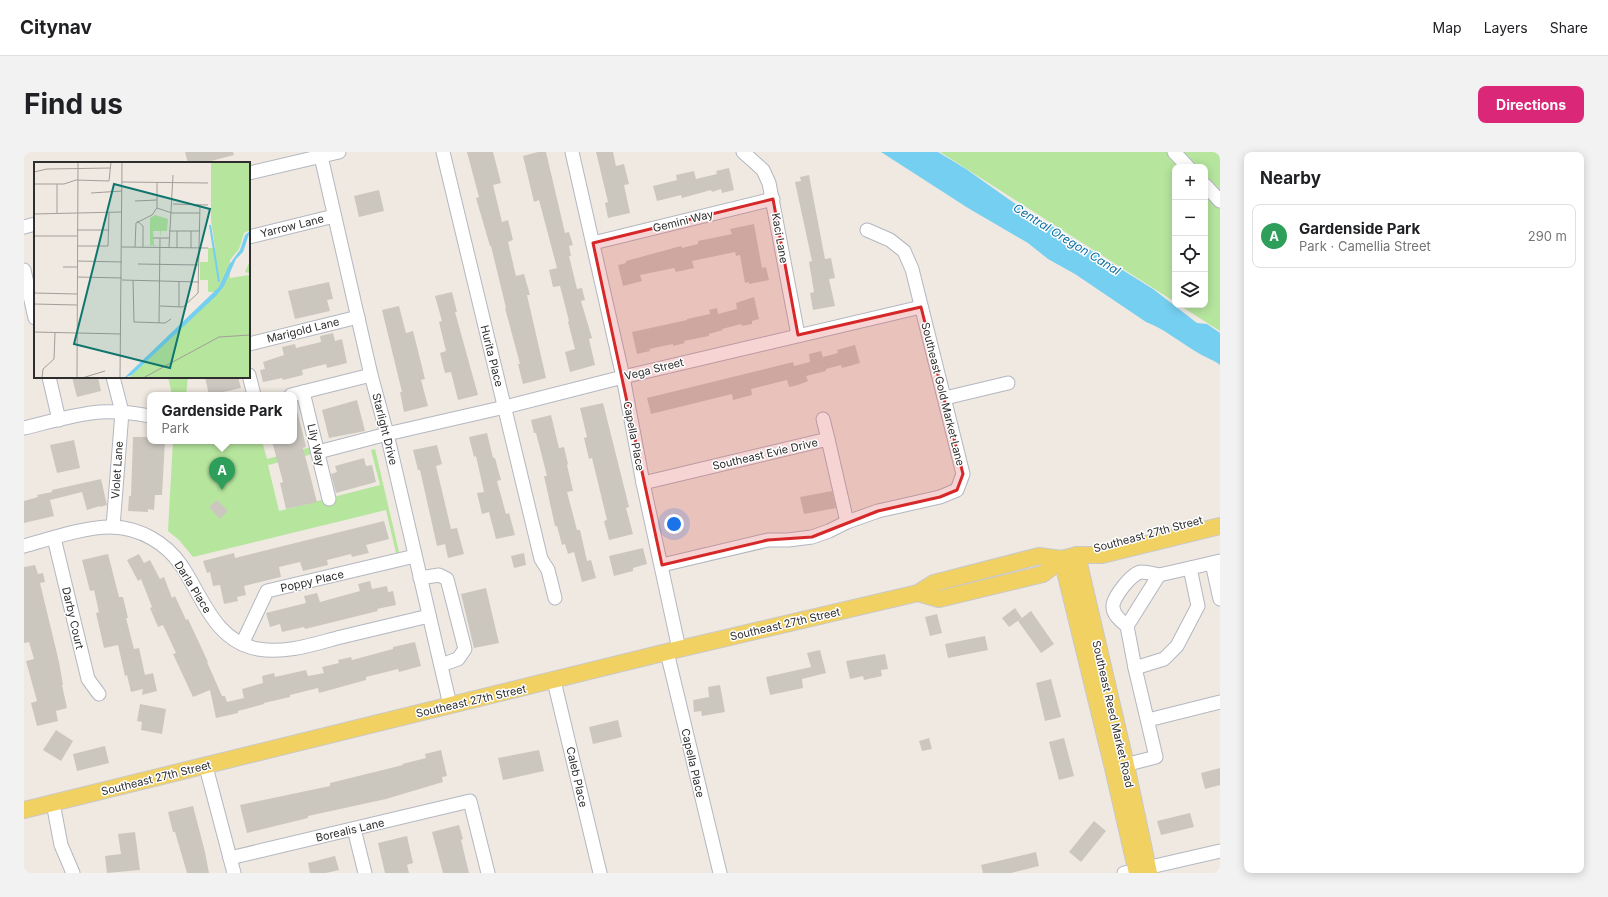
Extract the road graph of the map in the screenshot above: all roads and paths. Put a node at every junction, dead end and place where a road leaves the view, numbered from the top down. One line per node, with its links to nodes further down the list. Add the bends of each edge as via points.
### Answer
1 (339, 152): 6 (street)
2 (443, 152): 33 (street, Hurita Place)
3 (572, 152): 17 (street, Capella Place)
4 (743, 152): 10 (street, Kaci Lane, via 763,170 770,183)
5 (1174, 152): 7 (street)
6 (320, 154): 8 (street); 12 (street, Starlight Drive)
7 (1185, 164)
8 (250, 173)
9 (1208, 188): 11 (street)
10 (773, 199): 17 (street, Gemini Way); 22 (street, Kaci Lane)
11 (1220, 201)
12 (334, 216): 16 (street, Yarrow Lane); 21 (street, Starlight Drive)
13 (34, 224): 14 (street)
14 (24, 226)
15 (867, 230): 19 (street, Southeast Gold Market Lane, via 890,240 904,252 912,269)
16 (250, 237)
17 (593, 243): 25 (street, Capella Place)
18 (24, 270): 20 (street)
19 (921, 307): 22 (street, Vega Street); 32 (street, Southeast Gold Market Lane)
20 (34, 314)
21 (358, 316): 23 (street, Marigold Lane); 24 (street, Starlight Drive)
22 (798, 335): 25 (street, Vega Street)
23 (250, 344)
24 (371, 375): 31 (street); 39 (street, Starlight Drive)
25 (623, 377): 33 (street, Vega Street); 42 (street, Capella Place)
26 (49, 378): 37 (street)
27 (113, 378): 34 (street, Violet Lane)
28 (250, 378): 30 (street)
29 (1008, 383): 32 (street)
30 (253, 392)
31 (297, 394): 41 (street, Lily Way)
32 (945, 398): 45 (street, Southeast Gold Market Lane, via 963,474 957,490)
33 (505, 407): 39 (street, Vega Street); 57 (street, Hurita Place, via 541,559 548,570)
34 (122, 412): 35 (street); 37 (street, via 101,412); 47 (street, Violet Lane)
35 (147, 416)
36 (823, 419): 40 (street)
37 (59, 420): 38 (street)
38 (24, 428)
39 (387, 434): 41 (street, Vega Street); 50 (street, Starlight Drive)
40 (828, 439): 42 (street, Southeast Evie Drive); 45 (street, Southeast Evie Drive)
41 (318, 452): 43 (street, Lily Way)
42 (642, 483): 53 (street, Capella Place)
43 (329, 499)
44 (1220, 516): 51 (main road, Southeast 27th Street, via 1100,545)
45 (847, 522): 53 (street, Southeast Gold Market Lane, via 812,537 768,540)
46 (1220, 526): 51 (main road, Southeast 27th Street, via 1102,555)
47 (113, 527): 48 (street, Darla Place, via 91,529); 61 (street, Darla Place, via 147,535 171,552 219,627)
48 (54, 538): 49 (street, Darla Place); 66 (street, Darby Court, via 88,679)
49 (24, 546)
50 (415, 556): 56 (street, Starlight Drive); 61 (street, Poppy Place, via 267,591)
51 (1069, 557): 62 (main road, Southeast 27th Street, via 1039,556 934,583 918,593); 71 (main road, Southeast Reed Market Road)
52 (1216, 562): 54 (street); 58 (street)
53 (662, 566): 62 (street, Capella Place)
54 (1190, 568): 55 (street); 64 (street, via 1198,606 1176,646 1164,659)
55 (1159, 575): 60 (street); 60 (street, via 1142,572 1135,574 1118,594 1112,606 1117,617)
56 (420, 578): 59 (street, Starlight Drive); 63 (street, via 439,575 447,579 465,649 458,659)
57 (555, 598)
58 (1220, 599)
59 (429, 616): 61 (street, Darla Place, via 287,650 256,649); 63 (street, Starlight Drive)
60 (1127, 626): 64 (street)
61 (242, 644)
62 (673, 651): 65 (main road, Southeast 27th Street); 83 (street, Capella Place)
63 (441, 665): 68 (street, Starlight Drive)
64 (1136, 668): 69 (street)
65 (554, 681): 68 (main road, Southeast 27th Street); 82 (street, Caleb Place)
66 (99, 694)
67 (1220, 702): 69 (street)
68 (450, 705): 70 (main road, Southeast 27th Street)
69 (1148, 720): 71 (street, via 1156,757)
70 (206, 766): 72 (main road, Southeast 27th Street); 76 (street)
71 (1120, 766): 77 (main road, Southeast Reed Market Road)
72 (53, 803): 73 (main road, Southeast 27th Street); 78 (street, via 61,845)
73 (24, 810)
74 (354, 829): 76 (street, Borealis Lane); 80 (street); 81 (street, Borealis Lane, via 470,800)
75 (1220, 851): 77 (street)
76 (230, 858): 79 (street)
77 (1139, 871)
78 (73, 873)
79 (234, 873)
80 (365, 873)
81 (488, 873)
82 (600, 873)
83 (720, 873)

